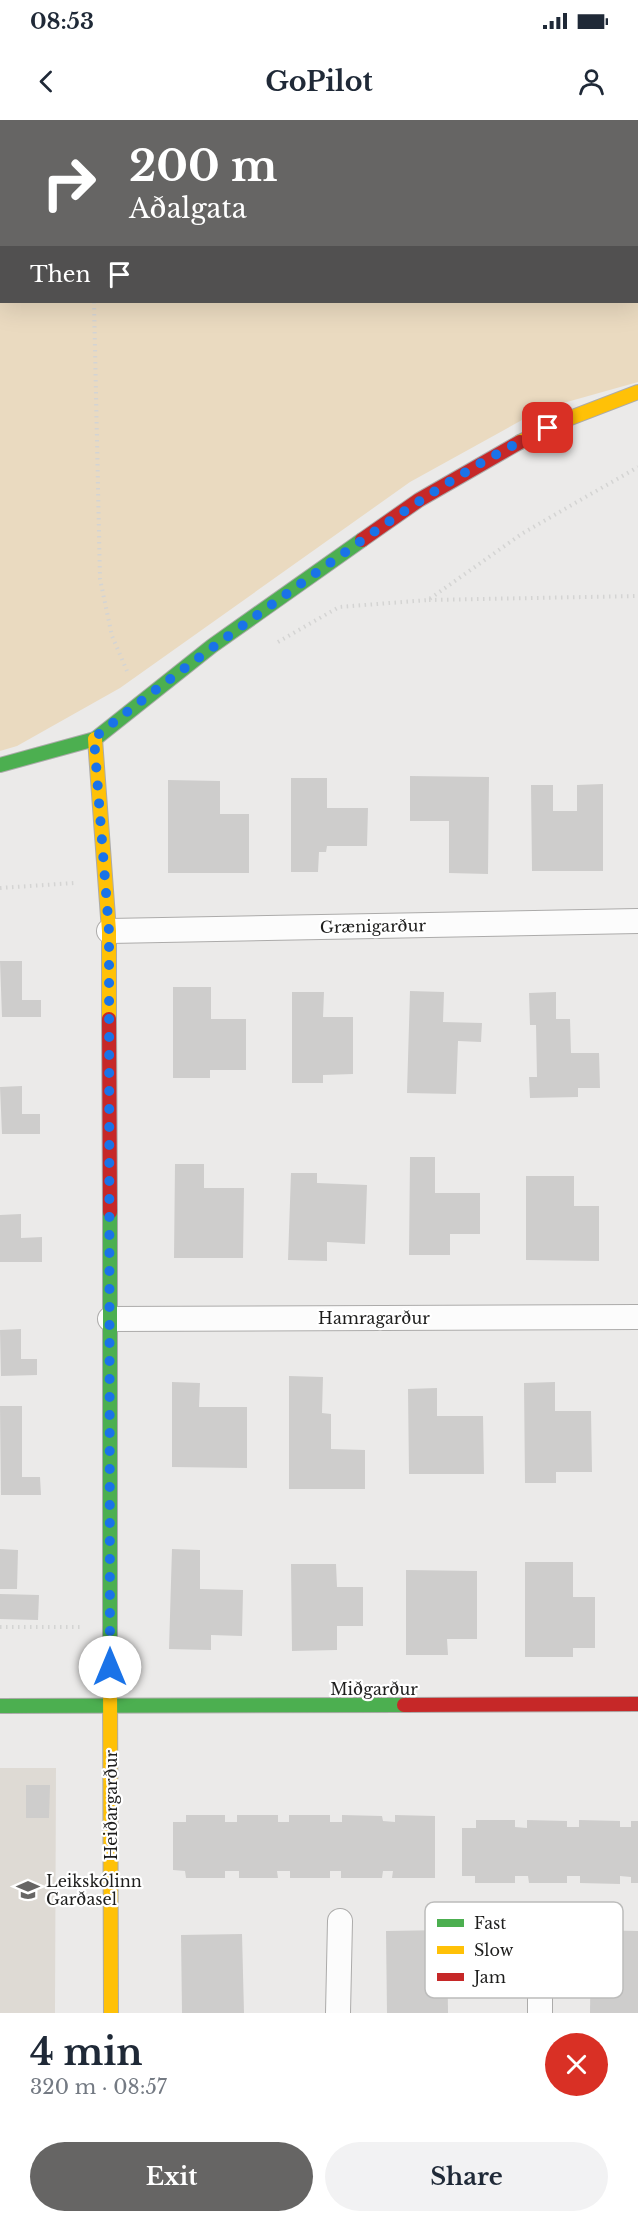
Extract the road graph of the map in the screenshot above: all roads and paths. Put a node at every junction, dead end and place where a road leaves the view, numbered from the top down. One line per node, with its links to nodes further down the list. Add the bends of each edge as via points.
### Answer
1 (94, 303): 7 (path, via 100,579 112,636)
2 (638, 392): 7 (street, via 565,420 466,471 381,526)
3 (638, 467): 5 (path, via 523,533)
4 (638, 596): 5 (path)
5 (428, 600): 6 (path, via 339,608)
6 (272, 646)
7 (140, 702): 8 (street)
8 (94, 738): 9 (street); 10 (street, Heiðargarður)
9 (0, 765)
10 (105, 880): 11 (path); 13 (street, Heiðargarður)
11 (0, 888)
12 (638, 921): 13 (street, Grænigarður)
13 (109, 931): 15 (street, Heiðargarður)
14 (638, 1317): 15 (street, Hamragarður)
15 (110, 1319): 17 (street, Heiðargarður)
16 (0, 1627): 17 (path)
17 (110, 1628): 20 (street, Heiðargarður)
18 (638, 1704): 20 (street, Miðgarður)
19 (0, 1706): 20 (street, Miðgarður)
20 (111, 1706): 22 (street, Heiðargarður)
21 (340, 1921): 23 (street)
22 (111, 2013)
23 (338, 2013)

